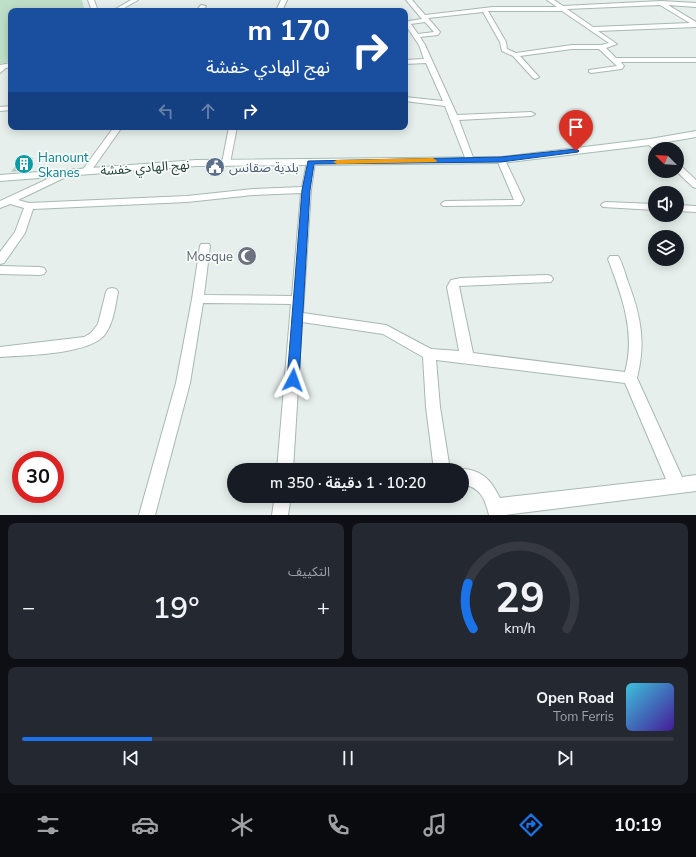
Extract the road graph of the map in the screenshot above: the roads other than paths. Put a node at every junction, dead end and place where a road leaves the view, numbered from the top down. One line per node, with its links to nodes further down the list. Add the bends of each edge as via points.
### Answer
1 (134, 0): 9 (main road)
2 (409, 0): 14 (street)
3 (550, 0): 11 (street)
4 (605, 0): 8 (street)
5 (658, 2): 7 (street); 8 (street); 15 (street)
6 (499, 5): 10 (street)
7 (696, 5)
8 (614, 6): 11 (street)
9 (119, 8)
10 (504, 9): 11 (street); 12 (street)
11 (562, 9): 16 (street)
12 (485, 10): 14 (street); 19 (street, via 503,42 504,50)
13 (413, 15): 14 (street)
14 (424, 17): 17 (street, via 409,23); 17 (street, via 437,33)
15 (696, 25): 16 (street)
16 (593, 29): 18 (street, via 614,44)
17 (415, 36): 22 (street)
18 (601, 47): 19 (street, via 572,47); 20 (street)
19 (515, 55): 25 (street)
20 (616, 60): 21 (street); 24 (street, via 621,66 617,69)
21 (696, 60)
22 (428, 61): 23 (street); 27 (street)
23 (408, 62)
24 (591, 70)
25 (536, 77)
26 (408, 99): 27 (street)
27 (446, 104): 29 (street)
28 (531, 114): 29 (street)
29 (454, 118): 35 (street)
30 (116, 130): 39 (street)
31 (232, 130): 38 (street)
32 (696, 134): 34 (main road, نهج الهادي خفشة)
33 (648, 142): 36 (main road, نهج الهادي خفشة)
34 (650, 142)
35 (470, 160): 36 (main road, نهج الهادي خفشة); 37 (main road, نهج الهادي خفشة)
36 (501, 160): 46 (street, via 519,200 518,203)
37 (311, 162): 38 (main road, نهج الهادي خفشة); 44 (street)
38 (226, 163): 39 (main road, نهج الهادي خفشة, via 164,164)
39 (86, 172): 40 (main road, نهج الهادي خفشة)
40 (67, 173): 42 (main road, نهج الهادي خفشة); 45 (street)
41 (684, 174): 43 (street)
42 (0, 178)
43 (696, 185)
44 (306, 190): 48 (street, via 253,192 187,199); 60 (street)
45 (5, 203): 48 (street)
46 (446, 204)
47 (606, 205): 49 (street)
48 (29, 206): 54 (street, via 20,233)
49 (648, 207)
50 (684, 208): 51 (street)
51 (696, 209)
52 (205, 246): 59 (street)
53 (614, 259): 65 (street, via 627,293 636,330 637,349)
54 (0, 260)
55 (0, 270): 56 (street)
56 (40, 271)
57 (547, 279): 64 (street, via 455,283 453,287)
58 (112, 292): 62 (street, via 104,327 91,341)
59 (198, 299): 60 (street); 73 (street, via 183,383)
60 (298, 300): 61 (street)
61 (298, 317): 63 (street, via 386,330); 66 (street)
62 (0, 352)
63 (429, 354): 64 (street); 67 (street)
64 (467, 356): 65 (street)
65 (630, 378): 70 (street)
66 (286, 463)
67 (441, 463)
68 (469, 477): 72 (street, via 478,479 485,485)
69 (696, 483): 70 (street)
70 (677, 485): 72 (street)
71 (281, 503): 74 (street)
72 (496, 511)
73 (147, 515)
74 (280, 515)

